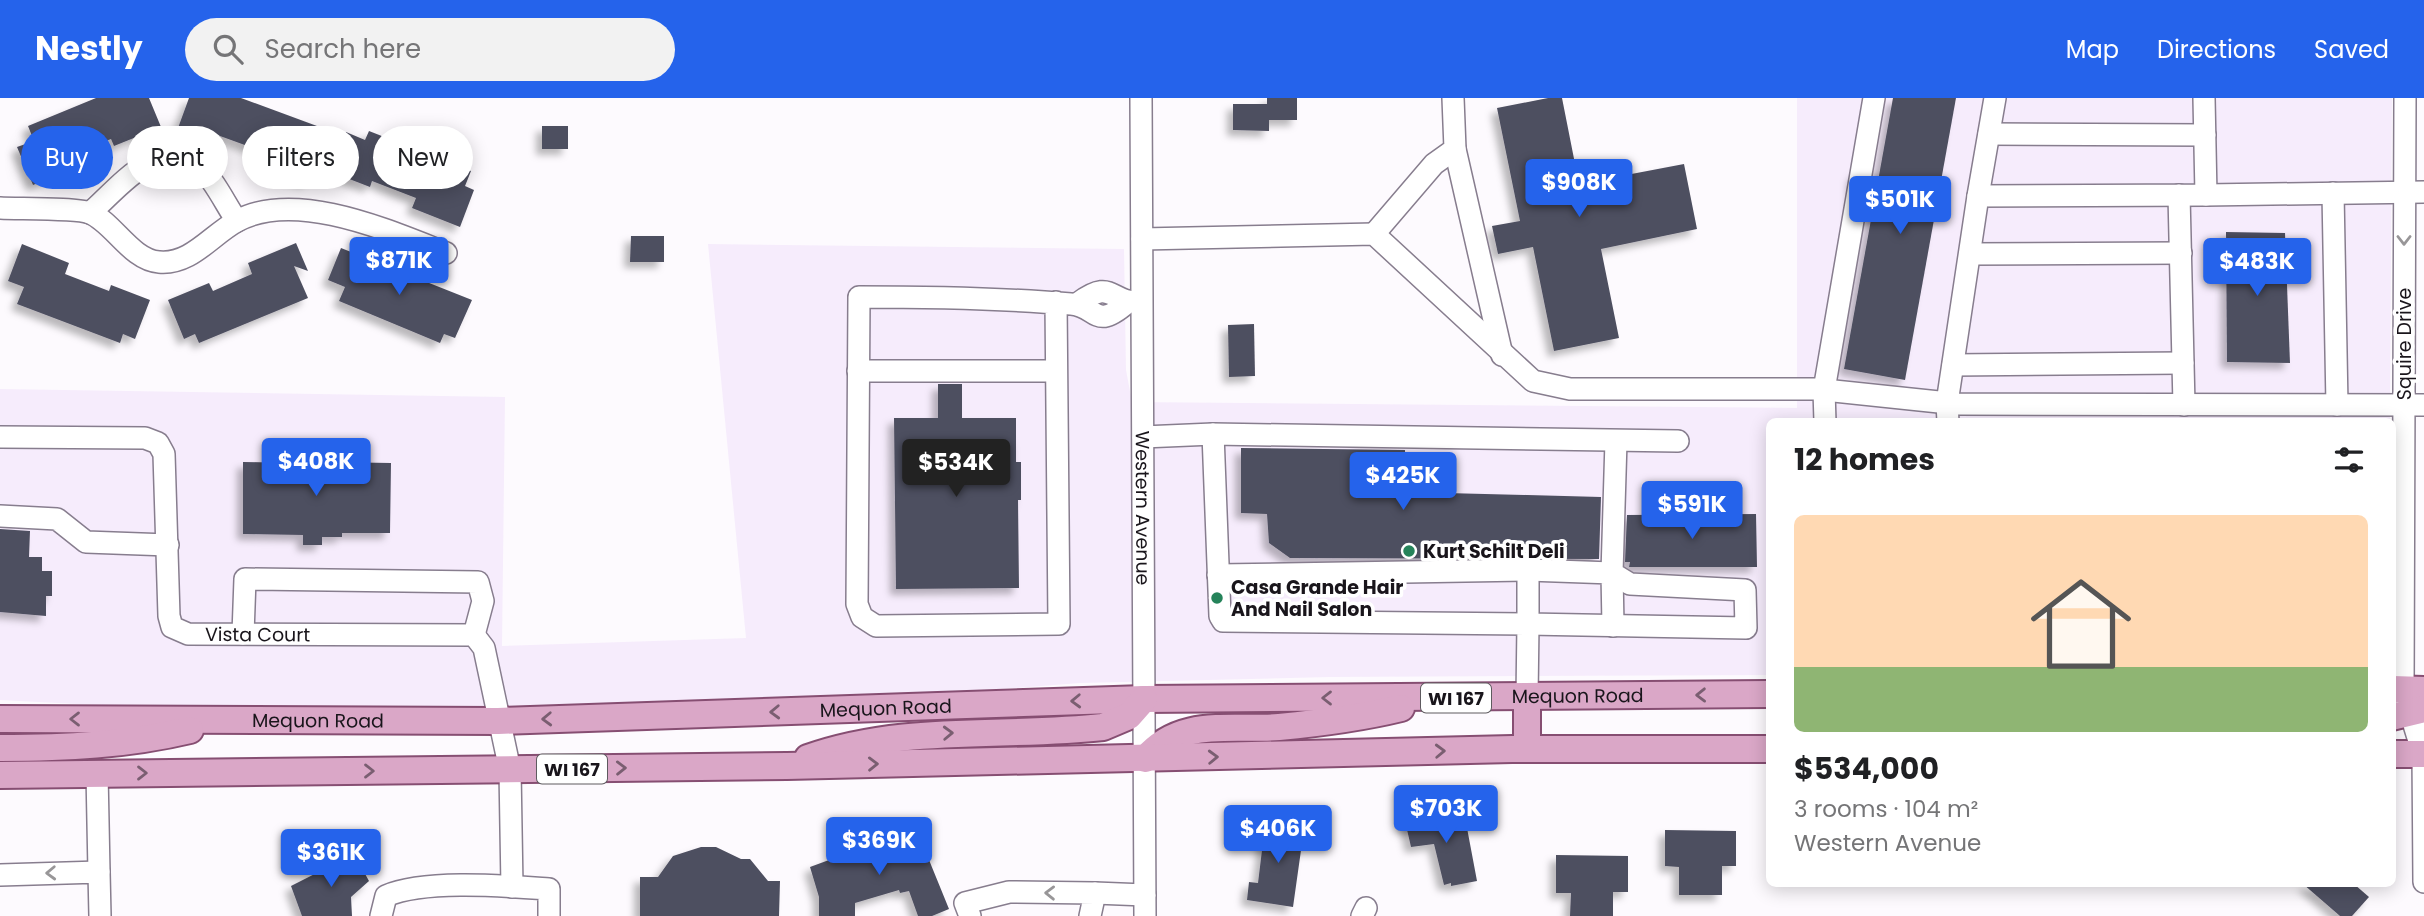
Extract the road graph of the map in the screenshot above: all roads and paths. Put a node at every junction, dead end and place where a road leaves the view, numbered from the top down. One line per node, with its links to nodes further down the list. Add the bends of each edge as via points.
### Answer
1 (1141, 98): 19 (street, Western Avenue)
2 (1453, 98): 9 (street)
3 (1874, 98): 30 (street)
4 (1995, 98): 7 (street)
5 (2204, 98): 8 (street)
6 (2405, 98): 10 (street, Squire Drive)
7 (1989, 134): 8 (street); 14 (street)
8 (2205, 135): 13 (street)
9 (1455, 149): 18 (street, via 1434,164); 25 (street)
10 (2414, 192): 11 (street); 33 (street, Squire Drive, one-way to 33)
11 (2333, 193): 13 (street); 32 (street)
12 (2179, 195): 13 (street); 14 (street); 21 (street)
13 (2206, 195)
14 (1978, 196): 22 (street)
15 (0, 208): 16 (street)
16 (90, 213): 17 (street, via 155,262 169,262 203,248); 17 (street, via 146,164 160,157 178,157 197,164)
17 (237, 221): 20 (street, via 260,213 305,210 339,214)
18 (1374, 234): 19 (street); 25 (street)
19 (1142, 239): 24 (street, Western Avenue)
20 (446, 253)
21 (2181, 253): 22 (street); 26 (street)
22 (1970, 254): 27 (street)
23 (1056, 302): 24 (street, via 1077,304 1094,316 1113,315); 28 (street, via 859,297); 29 (street)
24 (1135, 302): 41 (street, Western Avenue)
25 (1503, 355): 30 (street, via 1533,381 1570,389)
26 (2183, 363): 27 (street); 31 (street)
27 (1953, 365): 34 (street)
28 (858, 371): 29 (street); 29 (street, via 858,604 862,617 876,626 1059,624)
29 (1055, 371)
30 (1824, 390): 34 (street); 38 (street)
31 (2184, 405): 36 (street); 37 (street)
32 (2337, 405): 33 (street); 37 (street)
33 (2414, 405): 44 (street, Squire Drive)
34 (1947, 412): 35 (street)
35 (2013, 413): 36 (street)
36 (2121, 413)
37 (2258, 413)
38 (1825, 418)
39 (1213, 434): 41 (street); 42 (street); 49 (street)
40 (0, 437): 46 (street, Vista Court, via 145,438 158,443 164,454)
41 (1143, 437): 57 (street, Western Avenue)
42 (1616, 441): 43 (street); 48 (street)
43 (1678, 441)
44 (2398, 508): 58 (street, Squire Drive)
45 (0, 516): 46 (street, via 57,519 86,542)
46 (168, 545): 52 (street, Vista Court, via 172,627 187,634)
47 (1528, 570): 48 (street); 49 (street); 50 (street)
48 (1612, 573): 51 (street); 51 (street, via 1630,584 1745,590 1746,628)
49 (1218, 575): 50 (street, via 1223,621)
50 (1528, 624): 51 (street); 55 (street)
51 (1612, 626)
52 (243, 634): 53 (street, Vista Court); 53 (street, via 246,579 478,582 483,601)
53 (474, 635): 61 (street, via 484,648)
54 (1766, 694): 55 (main road, Mequon Road / WI 167, one-way to 55)
55 (1527, 696): 56 (main road, Mequon Road / WI 167); 64 (main road)
56 (1436, 698): 57 (main road, Mequon Road / WI 167, one-way to 57); 68 (main road, via 1360,718 1197,729 1170,737)
57 (1144, 699): 61 (main road, Mequon Road / WI 167, one-way to 61); 68 (street, Western Avenue); 69 (main road, one-way to 57, via 846,745 927,734 1103,727 1129,716)
58 (2408, 701): 66 (street, Squire Drive)
59 (0, 719): 60 (main road, Mequon Road / WI 167, one-way to 59)
60 (236, 720): 61 (main road, Mequon Road / WI 167); 62 (main road, via 146,741)
61 (498, 721): 70 (street)
62 (96, 746): 63 (main road); 71 (main road)
63 (0, 748)
64 (1528, 749): 65 (main road, WI 167); 68 (main road, WI 167, one-way to 64)
65 (1766, 749)
66 (2424, 753): 67 (main road); 75 (street, Squire Drive)
67 (2396, 754)
68 (1145, 760): 69 (main road, WI 167, one-way to 68); 78 (street, Western Avenue)
69 (786, 766): 70 (main road, WI 167, one-way to 69)
70 (510, 770): 71 (main road, WI 167, one-way to 70); 76 (street)
71 (97, 773): 72 (main road, WI 167); 73 (street)
72 (0, 775)
73 (99, 872): 74 (street, one-way to 74); 79 (street)
74 (0, 875)
75 (2424, 882)
76 (512, 887): 80 (street, via 404,888 386,896); 81 (street, via 549,889)
77 (1096, 894): 78 (street); 82 (street, one-way to 82, via 1009,892 965,903); 83 (street)
78 (1145, 905)
79 (100, 916)
80 (381, 916)
81 (549, 916)
82 (970, 916)
83 (1090, 916)

